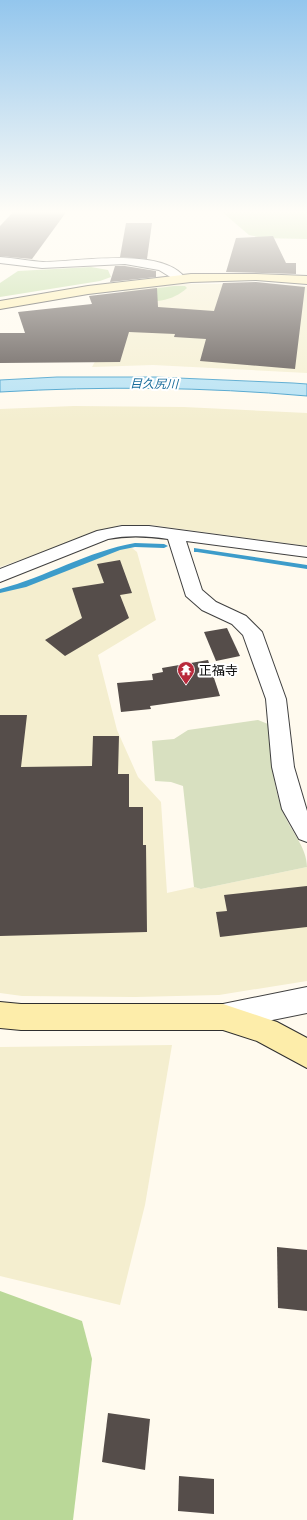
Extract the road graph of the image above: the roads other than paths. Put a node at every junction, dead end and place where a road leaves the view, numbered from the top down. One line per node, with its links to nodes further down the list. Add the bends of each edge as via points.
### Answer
1 (155, 282): 2 (street)
2 (0, 305)
3 (176, 535): 4 (street); 5 (street, via 149,530 103,535); 6 (street, via 193,592 209,606 239,620 252,632 276,698 283,767 294,809)
4 (307, 552)
5 (0, 576)
6 (307, 832)
7 (307, 1000): 9 (street)
8 (0, 1015): 9 (street)
9 (223, 1017): 10 (street, via 254,1025 287,1040)
10 (307, 1054)

